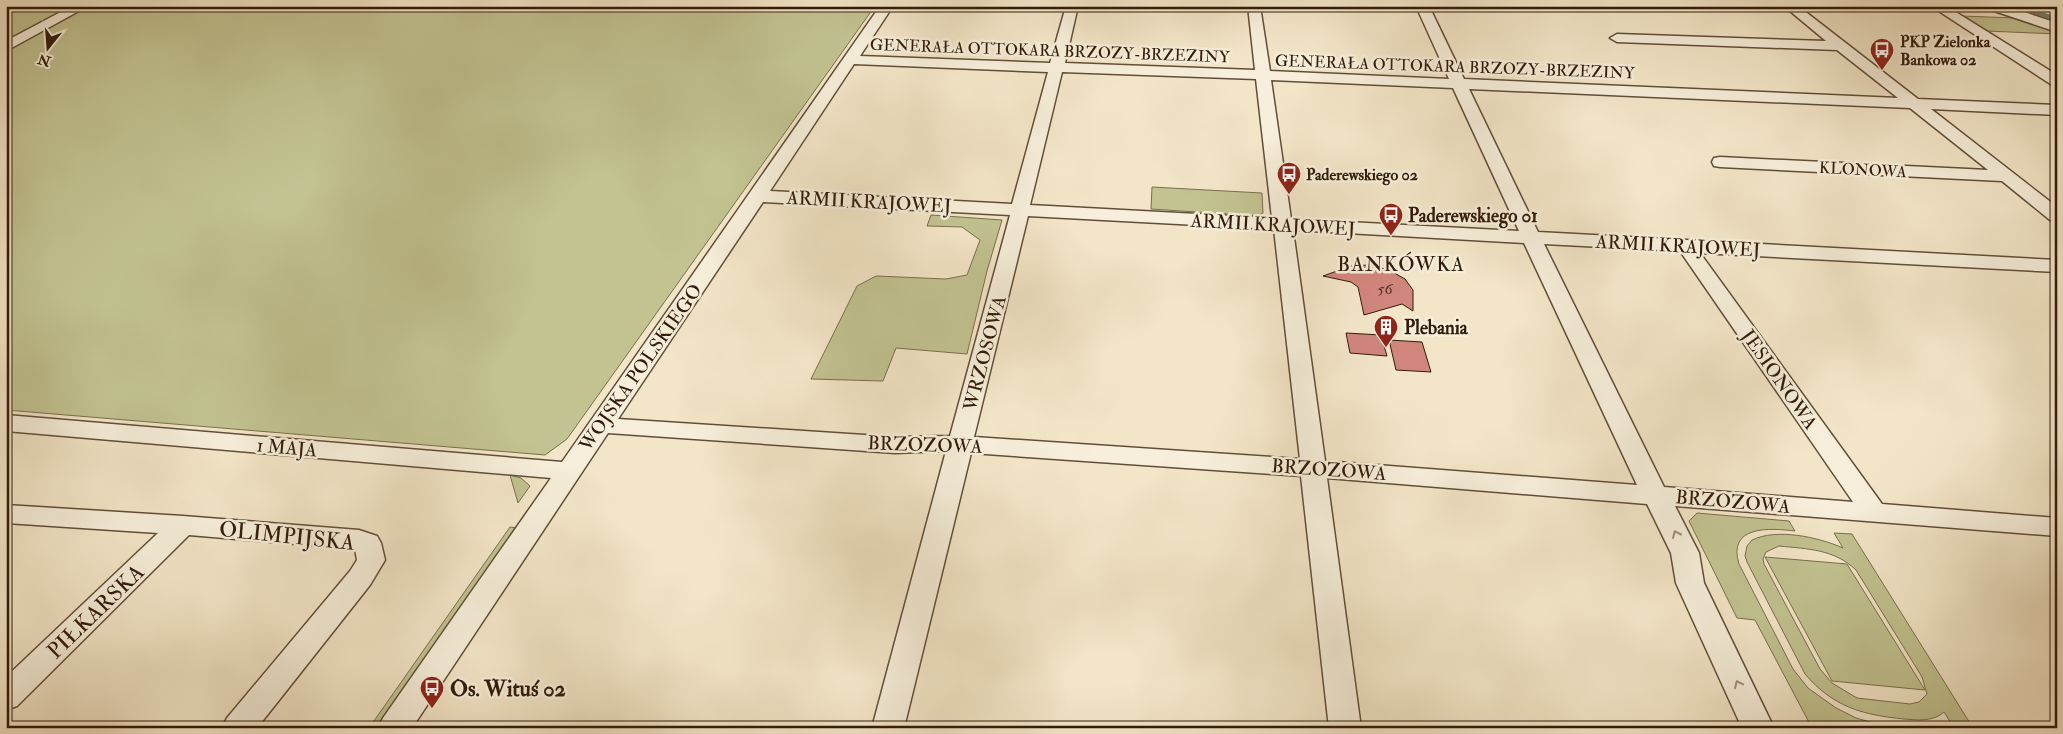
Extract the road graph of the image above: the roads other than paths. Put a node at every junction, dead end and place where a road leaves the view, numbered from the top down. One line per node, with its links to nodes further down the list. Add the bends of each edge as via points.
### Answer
1 (82, 6): 12 (street)
2 (887, 6): 13 (street, WOJSKA POLSKIEGO)
3 (1072, 6): 14 (street, WRZOSOWA)
4 (1254, 6): 15 (street)
5 (1422, 6): 17 (street)
6 (1790, 6): 11 (street)
7 (1937, 6): 16 (street)
8 (1993, 6): 9 (street)
9 (2057, 28)
10 (1617, 38): 11 (street)
11 (1841, 46): 18 (street)
12 (6, 47)
13 (851, 60): 14 (street, GENERAŁA OTTOKARA BRZOZY-BRZEZINY); 22 (street, WOJSKA POLSKIEGO)
14 (1056, 68): 15 (street, GENERAŁA OTTOKARA BRZOZY-BRZEZINY); 23 (street, WRZOSOWA)
15 (1263, 76): 17 (street, GENERAŁA OTTOKARA BRZOZY-BRZEZINY); 25 (street)
16 (2057, 82)
17 (1460, 84): 18 (street, GENERAŁA OTTOKARA BRZOZY-BRZEZINY); 26 (street)
18 (1915, 104): 19 (street, GENERAŁA OTTOKARA BRZOZY-BRZEZINY); 21 (street)
19 (2057, 110)
20 (1720, 162): 21 (street, KLONOWA)
21 (2006, 176): 24 (street)
22 (759, 196): 23 (street, ARMII KRAJOWEJ); 30 (street, WOJSKA POLSKIEGO)
23 (1022, 210): 25 (street, ARMII KRAJOWEJ); 31 (street, WRZOSOWA)
24 (2057, 216)
25 (1282, 224): 26 (street, ARMII KRAJOWEJ); 32 (street)
26 (1532, 238): 27 (street, ARMII KRAJOWEJ); 34 (street)
27 (1686, 246): 28 (street, ARMII KRAJOWEJ); 35 (street, JESIONOWA)
28 (2057, 266)
29 (6, 423): 33 (street, 1 MAJA)
30 (600, 426): 31 (street, BRZOZOWA, via 895,445); 33 (street, WOJSKA POLSKIEGO)
31 (960, 444): 32 (street, BRZOZOWA); 42 (street, WRZOSOWA)
32 (1312, 468): 34 (street, BRZOZOWA); 43 (street)
33 (569, 471): 41 (street, WOJSKA POLSKIEGO)
34 (1654, 495): 35 (street, BRZOZOWA); 44 (street, one-way to 34, via 1690,583 1682,545)
35 (1874, 513): 38 (street, BRZOZOWA)
36 (6, 514): 37 (street, OLIMPIJSKA)
37 (183, 525): 39 (street, PIŁKARSKA); 40 (street, OLIMPIJSKA, via 359,540 367,543 369,550 371,560 360,578)
38 (2057, 527)
39 (6, 697)
40 (238, 728)
41 (394, 728)
42 (888, 728)
43 (1345, 728)
44 (1758, 728)

